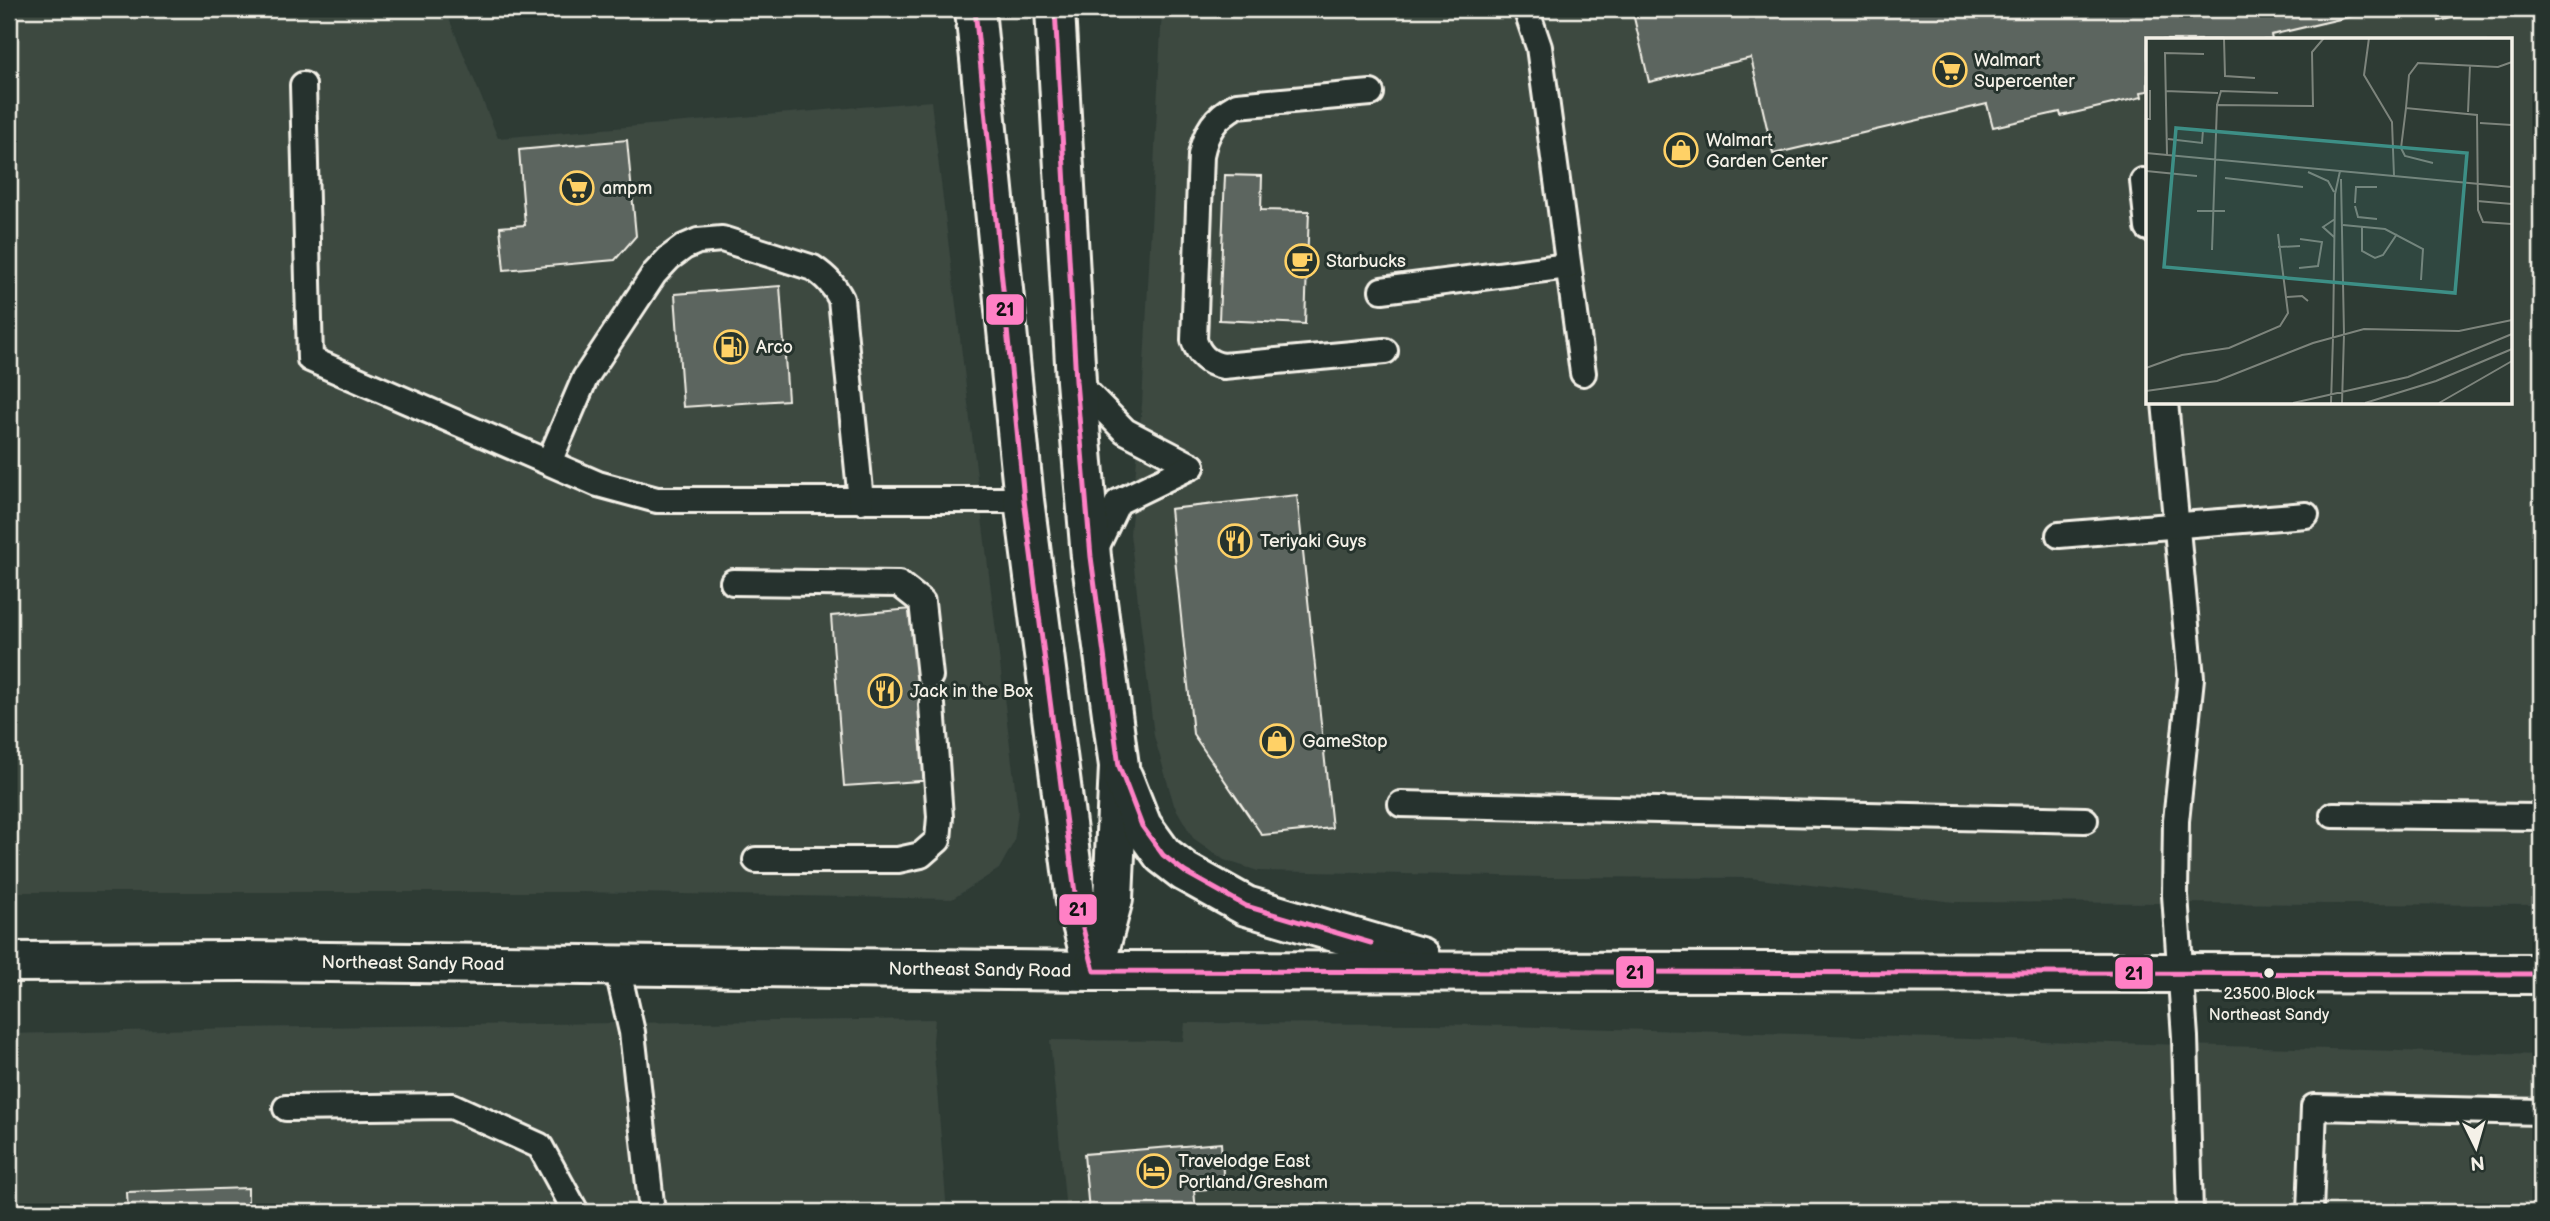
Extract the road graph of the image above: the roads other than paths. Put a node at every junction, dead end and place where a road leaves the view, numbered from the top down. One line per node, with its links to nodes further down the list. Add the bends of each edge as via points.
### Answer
1 (975, 9): 15 (main road)
2 (1055, 9): 12 (main road)
3 (1526, 9): 8 (lane, via 1539,47)
4 (303, 85): 14 (lane, via 310,359)
5 (1371, 93): 10 (lane, via 1237,105 1211,125 1201,155 1194,340 1204,358 1223,366)
6 (2143, 181): 7 (lane)
7 (2146, 216)
8 (1569, 266): 9 (lane); 11 (lane)
9 (1382, 290)
10 (1385, 351)
11 (1583, 373)
12 (1076, 381): 20 (main road); 20 (lane, via 1125,430 1192,466 1118,502)
13 (2165, 404): 18 (lane)
14 (550, 462): 16 (lane, via 598,484 657,500); 16 (lane, via 585,378 654,274 684,247 722,239 813,268 836,288 841,299)
15 (1024, 500): 16 (lane); 33 (main road, via 1076,901)
16 (861, 501)
17 (2306, 515): 18 (lane)
18 (2178, 526): 19 (lane); 34 (lane, via 2191,678 2176,821)
19 (2059, 536)
20 (1091, 557): 24 (main road)
21 (733, 582): 22 (lane, via 899,584 922,602)
22 (930, 676)
23 (932, 705): 29 (lane, via 940,817 938,840 921,855 898,860)
24 (1119, 766): 32 (main road, via 1142,826 1163,855 1185,872 1246,906); 33 (main road, via 1113,899)
25 (1401, 804): 28 (lane)
26 (2333, 815): 27 (lane)
27 (2541, 817)
28 (2085, 820)
29 (756, 860)
30 (9, 962): 31 (main road, Northeast Sandy Road)
31 (617, 967): 33 (main road, Northeast Sandy Road); 39 (lane, via 632,1032)
32 (1462, 970): 33 (main road, Northeast Sandy Road); 34 (main road, Northeast Sandy Road)
33 (1094, 971)
34 (2180, 973): 35 (main road, Northeast Sandy Road); 40 (lane)
35 (2541, 974)
36 (286, 1108): 38 (lane, via 452,1106 540,1146)
37 (2541, 1112): 41 (lane, via 2314,1107)
38 (576, 1212)
39 (652, 1212)
40 (2190, 1212)
41 (2310, 1212)

